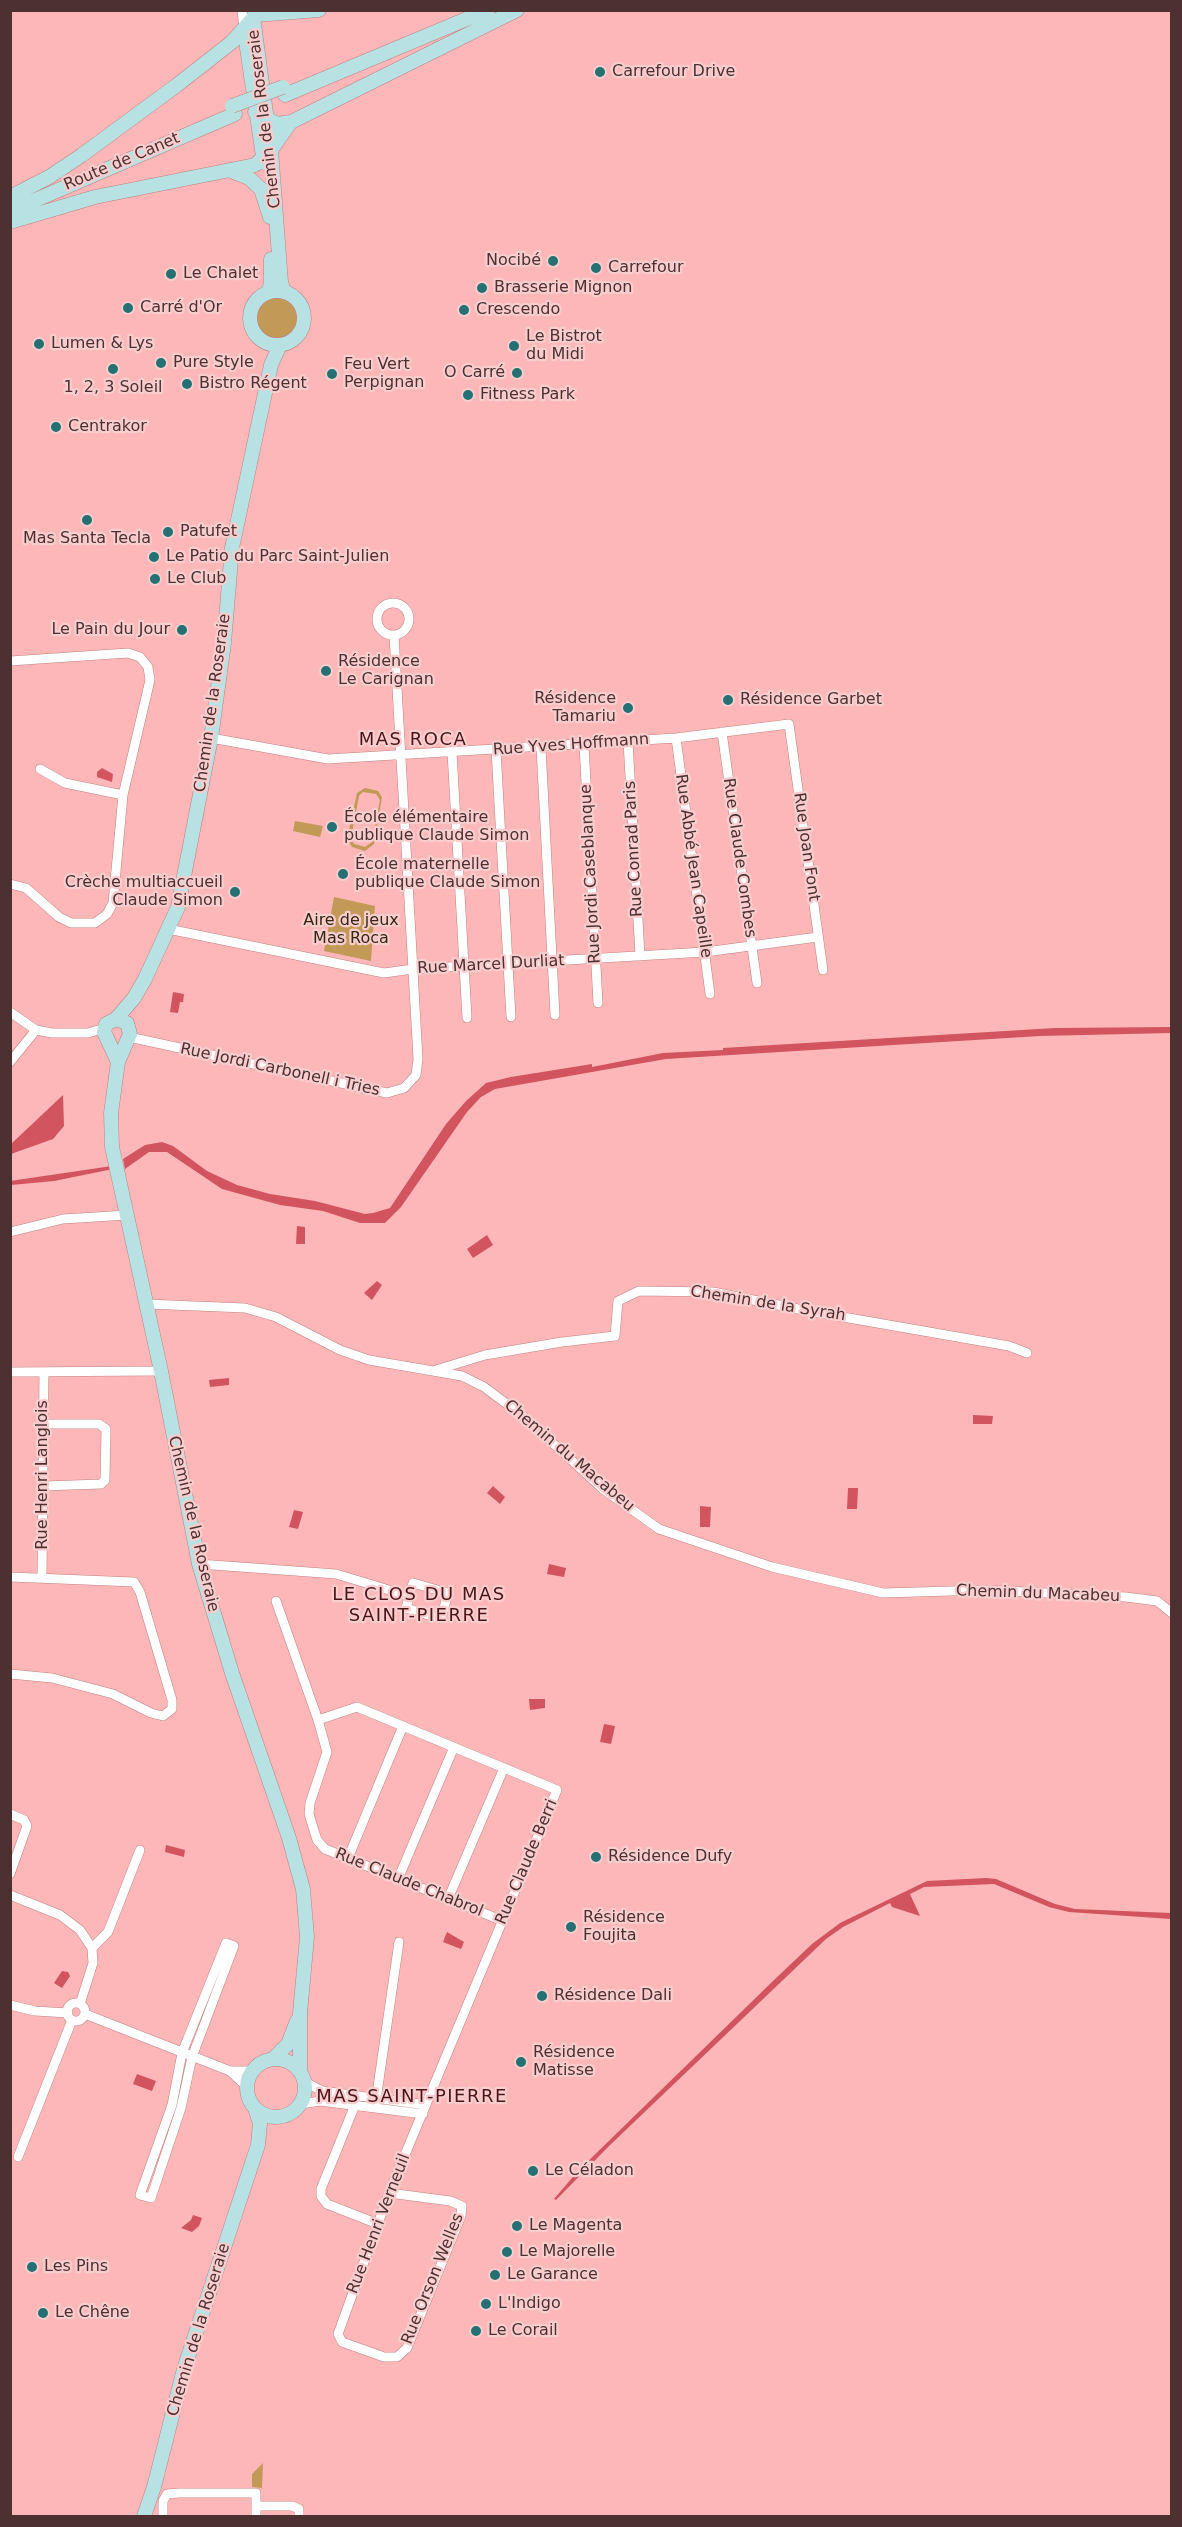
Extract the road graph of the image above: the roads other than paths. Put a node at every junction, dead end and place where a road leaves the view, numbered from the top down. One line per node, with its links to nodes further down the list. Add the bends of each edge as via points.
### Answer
1 (318, 10): 5 (street)
2 (472, 10): 10 (street, via 375,47)
3 (488, 10): 10 (street)
4 (517, 10): 13 (street)
5 (249, 13): 6 (street); 9 (street, Chemin de la Roseraie)
6 (244, 28): 7 (street); 8 (street, Chemin de la Roseraie)
7 (232, 42): 8 (street); 16 (street, via 82,155)
8 (247, 54): 9 (street); 12 (street, Chemin de la Roseraie)
9 (259, 68): 12 (street, Chemin de la Roseraie)
10 (284, 91): 11 (street, bridge)
11 (233, 110): 17 (street, Route de Canet); 18 (street, Route de Canet)
12 (261, 116): 13 (street, via 277,124); 14 (street, Chemin de la Roseraie)
13 (291, 122): 14 (street)
14 (268, 154): 15 (street, via 255,165); 19 (street, Chemin de la Roseraie); 22 (street, Chemin de la Roseraie)
15 (231, 171): 19 (street, via 249,178 261,189); 20 (street, via 95,197)
16 (10, 197)
17 (10, 205)
18 (10, 211)
19 (270, 217): 21 (street, Chemin de la Roseraie, via 271,285)
20 (10, 222)
21 (267, 292): 22 (street); 23 (street, via 250,314 252,329)
22 (284, 292): 24 (street, via 298,301 304,319 295,338)
23 (264, 342): 24 (street); 25 (street, Chemin de la Roseraie)
24 (280, 345): 25 (street, Chemin de la Roseraie)
25 (271, 365): 30 (street, Chemin de la Roseraie, via 232,548 224,644)
26 (394, 635): 37 (street, Rue Jordi Carbonell i Tries)
27 (10, 661): 39 (street, via 128,653 140,657 148,667 150,680)
28 (789, 724): 29 (street, Rue Yves Hoffmann); 42 (street, Rue Joan Font)
29 (722, 732): 31 (street, Rue Yves Hoffmann); 43 (street, Rue Claude Combes)
30 (210, 738): 37 (street, Rue Yves Hoffmann, via 328,759); 41 (street, Chemin de la Roseraie, via 178,907)
31 (676, 738): 32 (street, Rue Yves Hoffmann); 44 (street, Rue Abbé Jean Capeille)
32 (628, 741): 33 (street, Rue Yves Hoffmann); 45 (street, Rue Conrad Paris)
33 (584, 745): 34 (street, Rue Yves Hoffmann); 46 (street, Rue Jordi Caseblanque)
34 (541, 748): 35 (street, Rue Yves Hoffmann); 47 (street)
35 (496, 750): 36 (street, Rue Yves Hoffmann); 48 (street)
36 (452, 753): 37 (street, Rue Yves Hoffmann); 49 (street)
37 (399, 755): 50 (street, Rue Jordi Carbonell i Tries)
38 (40, 769): 39 (street, via 65,783)
39 (123, 795): 40 (street, via 113,903 107,914 95,923 71,923 59,918 26,888)
40 (10, 884)
41 (168, 928): 50 (street, Rue Marcel Durliat, via 384,973); 60 (street, Chemin de la Roseraie)
42 (818, 937): 43 (street, Rue Marcel Durliat); 51 (street, Rue Joan Font)
43 (752, 946): 44 (street, Rue Marcel Durliat); 52 (street, Rue Claude Combes)
44 (705, 952): 45 (street, Rue Marcel Durliat); 53 (street, Rue Abbé Jean Capeille)
45 (640, 956): 46 (street, Rue Marcel Durliat)
46 (595, 959): 47 (street, Rue Marcel Durliat); 54 (street, Rue Jordi Caseblanque)
47 (552, 961): 48 (street, Rue Marcel Durliat); 56 (street)
48 (507, 964): 49 (street, Rue Marcel Durliat); 57 (street)
49 (464, 966): 50 (street, Rue Marcel Durliat); 58 (street)
50 (413, 969): 60 (street, Rue Jordi Carbonell i Tries, via 416,1075 404,1088 387,1094)
51 (823, 970)
52 (757, 983)
53 (710, 994)
54 (598, 1002)
55 (10, 1012): 59 (street)
56 (555, 1015)
57 (511, 1017)
58 (466, 1018)
59 (36, 1030): 61 (street); 62 (street)
60 (124, 1030): 61 (street, via 117,1045); 61 (street, via 109,1022); 63 (street, Chemin de la Roseraie)
61 (107, 1037): 63 (street)
62 (10, 1062)
63 (118, 1062): 64 (street, Chemin de la Roseraie, via 111,1113 112,1147)
64 (127, 1215): 65 (street, via 63,1219); 66 (street, Chemin de la Roseraie)
65 (10, 1232)
66 (146, 1304): 68 (street, Chemin du Macabeu, via 245,1308 276,1317 340,1350 369,1360); 69 (street, Chemin de la Roseraie)
67 (1027, 1353): 68 (street, Chemin de la Syrah, via 1009,1346 723,1294 639,1291 618,1301 615,1336 485,1355)
68 (436, 1370): 79 (street, Chemin du Macabeu, via 462,1376 484,1387 623,1504 659,1528 701,1544 772,1567 884,1593 986,1590 1126,1597 1157,1601)
69 (161, 1371): 71 (street); 74 (street, Chemin de la Roseraie)
70 (10, 1372): 71 (street)
71 (44, 1372): 72 (street, Rue Henri Langlois)
72 (44, 1424): 73 (street, Rue Henri Langlois); 73 (street, via 99,1424 106,1429 105,1480 101,1485)
73 (43, 1486): 76 (street, Rue Henri Langlois)
74 (199, 1564): 77 (street, via 336,1574); 97 (street, Chemin de la Roseraie, via 303,1889 308,1937)
75 (10, 1577): 76 (street)
76 (42, 1578): 80 (street, via 134,1582 172,1709 163,1716 113,1694 52,1678)
77 (409, 1596): 77 (street, via 406,1608 441,1619 448,1593 412,1583)
78 (276, 1601): 81 (street, Rue Claude Chabrol)
79 (1172, 1613)
80 (10, 1674)
81 (318, 1720): 82 (street, Rue Claude Berri, via 357,1707); 87 (street, Rue Claude Chabrol, via 327,1752 309,1814 317,1840 325,1849)
82 (402, 1726): 83 (street, Rue Claude Berri); 87 (street)
83 (454, 1747): 84 (street, Rue Claude Berri); 89 (street)
84 (504, 1768): 91 (street); 92 (street, Rue Claude Berri, via 557,1790)
85 (10, 1814): 88 (street, via 24,1820 27,1826)
86 (140, 1850): 94 (street, via 108,1932)
87 (348, 1858): 89 (street, Rue Claude Chabrol)
88 (10, 1874)
89 (398, 1879): 91 (street, Rue Claude Chabrol)
90 (10, 1895): 94 (street, via 60,1915 80,1930)
91 (448, 1899): 92 (street, Rue Claude Chabrol)
92 (502, 1921): 111 (street, Rue Claude Berri)
93 (399, 1942): 107 (street)
94 (92, 1947): 95 (street, via 93,1963)
95 (80, 2004): 98 (street); 99 (street, via 70,2006)
96 (10, 2005): 99 (street)
97 (300, 2013): 102 (street, Chemin de la Roseraie, via 288,2044); 105 (street, Chemin de la Roseraie)
98 (85, 2014): 99 (street, via 80,2020); 100 (street)
99 (70, 2017): 114 (street)
100 (182, 2053): 101 (street); 101 (street, via 226,1943 234,1946); 101 (street, via 172,2105 141,2195 151,2198 182,2108)
101 (192, 2057): 103 (street)
102 (273, 2059): 104 (street); 105 (street, via 283,2059)
103 (230, 2071): 104 (street); 106 (street)
104 (252, 2071): 106 (street)
105 (302, 2076): 107 (street, via 322,2091); 108 (street, via 305,2097)
106 (247, 2086): 110 (street)
107 (375, 2103): 109 (street); 111 (street)
108 (301, 2104): 109 (street, via 320,2101); 112 (street)
109 (355, 2105): 116 (street, via 321,2196 327,2204)
110 (255, 2108): 112 (street, via 264,2115); 113 (street, Chemin de la Roseraie, via 260,2124)
111 (424, 2110): 115 (street, Rue Henri Verneuil)
112 (281, 2117): 113 (street, Chemin de la Roseraie)
113 (258, 2145): 119 (street, Chemin de la Roseraie, via 187,2359)
114 (18, 2157)
115 (389, 2193): 116 (street, Rue Henri Verneuil); 117 (street, Rue Orson Welles, via 450,2201 462,2206 461,2216 407,2348 397,2358 342,2342)
116 (378, 2224): 117 (street, Rue Henri Verneuil)
117 (338, 2334)
118 (256, 2505): 120 (street, via 256,2493 172,2493 163,2501); 121 (street); 122 (street, via 292,2506 299,2510)
119 (144, 2517)
120 (163, 2517)
121 (256, 2517)
122 (299, 2517)

